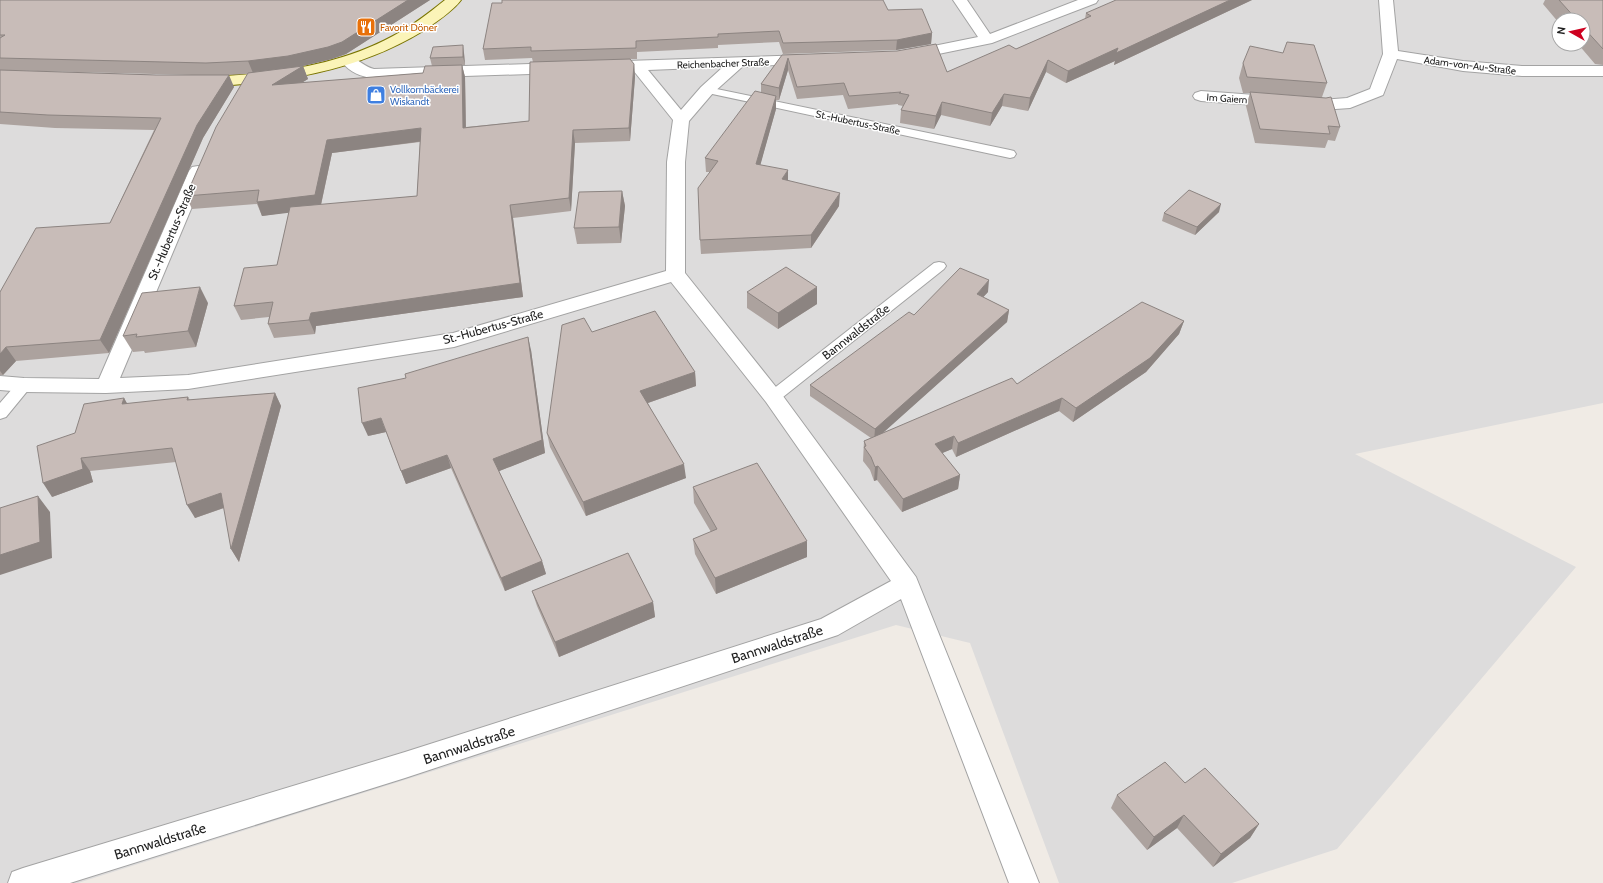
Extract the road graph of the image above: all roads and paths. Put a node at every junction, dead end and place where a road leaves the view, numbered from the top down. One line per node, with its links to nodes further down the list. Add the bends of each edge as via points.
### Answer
1 (454, 0): 9 (main road, via 439,14 406,36)
2 (960, 0): 5 (street)
3 (1091, 0): 5 (street)
4 (1386, 0): 6 (street)
5 (987, 40): 7 (street)
6 (1391, 54): 14 (street, Adam-von-Au-Straße, via 1463,66 1522,72); 19 (street, Im Gaiern, via 1377,92 1350,103 1321,105)
7 (896, 57)
8 (824, 60): 10 (street, Reichenbacher Straße)
9 (349, 61): 13 (street, via 361,71 374,74); 15 (main road, via 303,73)
10 (737, 63): 12 (street, Reichenbacher Straße); 17 (street)
11 (614, 66): 12 (street, Reichenbacher Straße)
12 (637, 66): 20 (street)
13 (575, 68)
14 (1603, 71)
15 (246, 81): 16 (main road); 18 (street)
16 (187, 82)
17 (707, 90): 20 (street); 22 (lane, St.-Hubertus-Straße)
18 (237, 96)
19 (1201, 96)
20 (681, 120): 24 (street, via 676,162)
21 (206, 154): 27 (street, St.-Hubertus-Straße)
22 (1010, 154)
23 (939, 266): 28 (lane, Bannwaldstraße)
24 (675, 274): 27 (street, St.-Hubertus-Straße, via 454,340 188,382); 28 (street)
25 (0, 383): 26 (street, St.-Hubertus-Straße)
26 (24, 385): 27 (street, St.-Hubertus-Straße); 29 (lane)
27 (106, 386)
28 (773, 397): 30 (street)
29 (0, 413)
30 (907, 584): 31 (street, Bannwaldstraße, via 829,627 405,766); 32 (street)
31 (23, 883)
32 (1024, 883)

